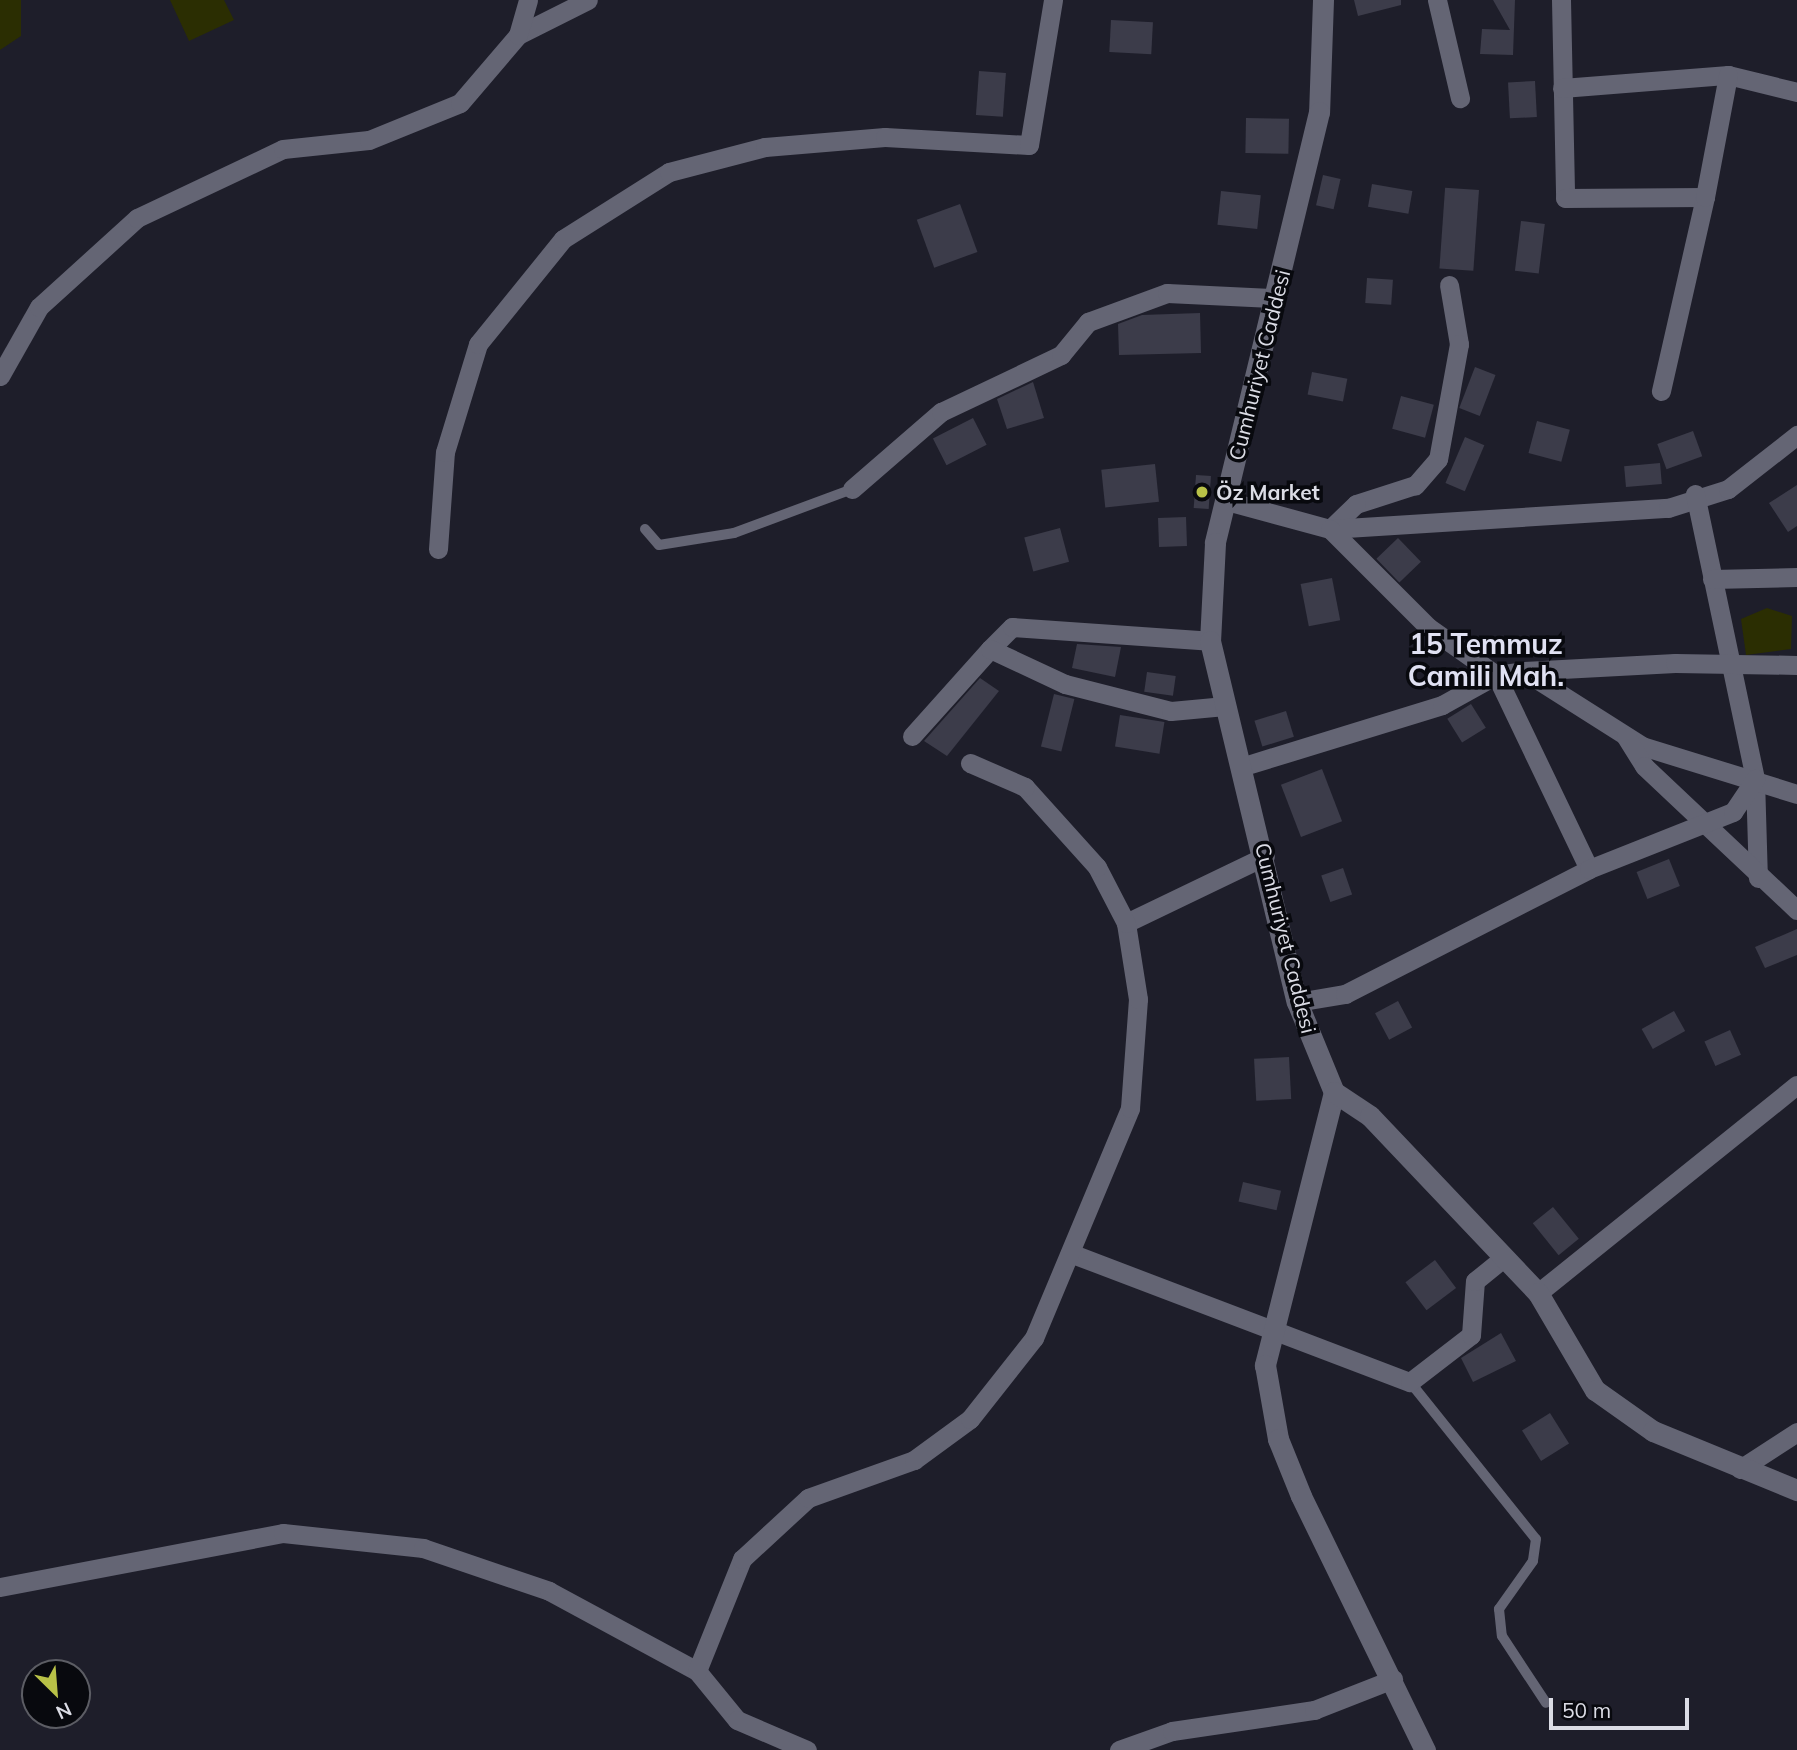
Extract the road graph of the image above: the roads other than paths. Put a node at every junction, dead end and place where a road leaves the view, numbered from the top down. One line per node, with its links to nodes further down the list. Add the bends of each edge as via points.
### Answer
1 (528, 0): 7 (street)
2 (588, 0): 7 (street)
3 (1053, 0): 23 (street, via 1029,145 885,137 765,147 668,172 563,239 478,344 445,452)
4 (1323, 0): 14 (street, Cumhuriyet Caddesi, via 1319,112)
5 (1437, 0): 11 (street)
6 (1562, 0): 9 (street)
7 (517, 35): 15 (street, via 460,103 369,140 283,149 137,218 39,307)
8 (1728, 75): 9 (street); 10 (street); 12 (street)
9 (1562, 88): 12 (street, via 1565,198)
10 (1797, 92)
11 (1460, 98)
12 (1705, 197): 16 (street)
13 (1449, 285): 22 (street, via 1459,344 1438,459 1415,485 1356,503)
14 (1275, 299): 18 (street, via 1167,293 1088,322 1061,355 941,412); 20 (street, Cumhuriyet Caddesi)
15 (0, 376)
16 (1661, 391)
17 (1797, 435): 19 (street, via 1728,489)
18 (852, 489): 21 (lane, via 734,533 659,545)
19 (1696, 494): 22 (street, via 1668,508); 25 (street)
20 (1227, 501): 22 (street); 26 (street, Cumhuriyet Caddesi, via 1215,544)
21 (645, 529)
22 (1330, 529): 31 (street, via 1428,627)
23 (439, 549)
24 (1797, 578): 25 (street)
25 (1712, 579): 28 (street)
26 (1210, 641): 27 (street, via 1012,627); 32 (street, Cumhuriyet Caddesi)
27 (990, 649): 32 (street, via 1065,684 1171,711); 33 (street)
28 (1728, 663): 29 (street); 30 (street); 37 (street)
29 (1797, 665)
30 (1524, 671): 31 (street); 34 (street)
31 (1496, 675): 36 (street, via 1442,705); 41 (street)
32 (1225, 706): 36 (street, Cumhuriyet Caddesi)
33 (912, 736)
34 (1626, 736): 37 (street, via 1678,759); 39 (street, via 1644,766)
35 (970, 763): 44 (street, via 1025,787 1097,867)
36 (1244, 766): 40 (street, Cumhuriyet Caddesi)
37 (1755, 779): 38 (street); 39 (street, via 1733,812); 42 (street)
38 (1797, 794)
39 (1705, 825): 41 (street); 42 (street)
40 (1265, 856): 44 (street); 45 (street, Cumhuriyet Caddesi)
41 (1589, 869): 45 (street, via 1345,994)
42 (1758, 878): 43 (street)
43 (1797, 910)
44 (1126, 923): 48 (street, via 1138,999 1130,1108)
45 (1297, 1002): 47 (street, Cumhuriyet Caddesi)
46 (1797, 1085): 50 (street)
47 (1334, 1092): 49 (street, via 1370,1116); 51 (street)
48 (1070, 1253): 51 (street); 57 (street, via 1034,1338 970,1419 914,1460 808,1498 742,1559)
49 (1503, 1258): 50 (street); 52 (street, via 1475,1280 1471,1335)
50 (1538, 1293): 54 (street, via 1595,1390 1653,1431)
51 (1275, 1328): 52 (street); 58 (street, via 1265,1365 1278,1439 1315,1528)
52 (1410, 1382): 59 (lane, via 1536,1539 1533,1561 1499,1609 1502,1636)
53 (1797, 1432): 54 (street)
54 (1740, 1469): 55 (street)
55 (1797, 1490)
56 (0, 1587): 57 (street, via 283,1533 423,1548 549,1591)
57 (697, 1671): 60 (street, via 737,1720)
58 (1394, 1679): 61 (street, via 1314,1710 1172,1731); 62 (street)
59 (1546, 1703)
60 (807, 1750)
61 (1119, 1750)
62 (1425, 1750)

